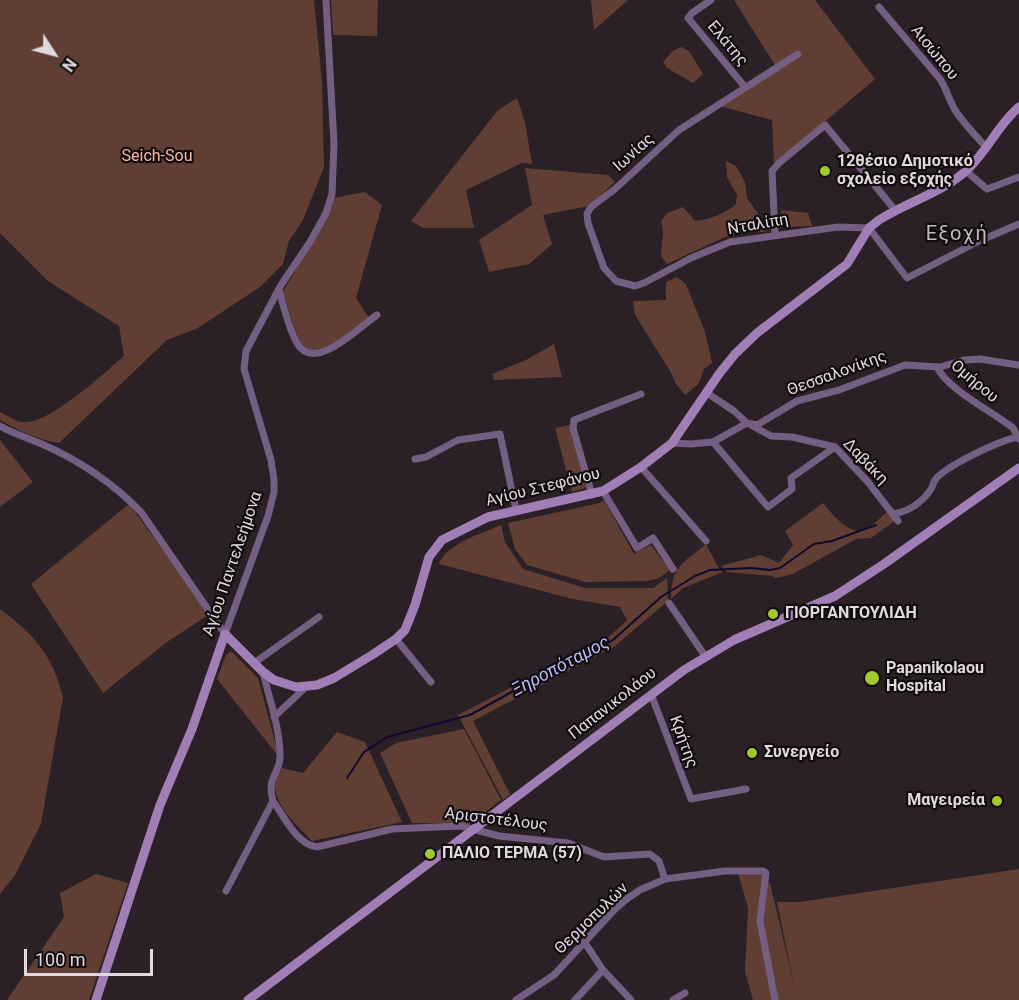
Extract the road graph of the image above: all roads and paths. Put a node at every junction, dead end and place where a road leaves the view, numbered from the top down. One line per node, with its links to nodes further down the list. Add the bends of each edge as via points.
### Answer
1 (326, 0): 15 (street, Αγίου Παντελεήμονα, via 334,144 332,194 316,232)
2 (711, 0): 5 (street, Ελάτης, via 688,18)
3 (879, 7): 7 (street, Αισώπου, via 948,89 953,107)
4 (798, 54): 5 (street, Ιωνίας)
5 (745, 87): 14 (street, Ιωνίας, via 679,130 591,207 588,223 604,268)
6 (1019, 107): 7 (street, Αγίου Στεφάνου)
7 (986, 147): 8 (street, Αγίου Στεφάνου)
8 (966, 171): 9 (street, via 987,189); 10 (street, Αγίου Στεφάνου)
9 (1019, 177)
10 (895, 210): 12 (street, Αγίου Στεφάνου); 13 (street, via 825,125 772,171)
11 (1019, 224): 12 (street, via 907,278)
12 (869, 228): 13 (street, Νταλίπη); 19 (street, Αγίου Στεφάνου, via 847,264 757,333 735,354)
13 (775, 234): 14 (street, Νταλίπη, via 730,242 644,283)
14 (625, 285)
15 (279, 290): 16 (street, via 297,343 312,355 335,346); 37 (street, Αγίου Παντελεήμονα, via 248,344 244,362 273,467 273,499)
16 (377, 315)
17 (1019, 365): 18 (street, Θεσσαλονίκης, via 980,358)
18 (937, 367): 21 (street, Θεσσαλονίκης, via 896,368 797,401 757,425); 23 (street, Ομήρου, via 950,383 1008,425)
19 (707, 393): 21 (street, Δαβάκη); 25 (street, Αγίου Στεφάνου)
20 (641, 394): 31 (street, via 574,420)
21 (747, 423): 24 (street, Θεσσαλονίκης); 26 (street, Δαβάκη, via 771,436)
22 (0, 426): 37 (street, Αγίου Στεφάνου, via 73,460 129,500)
23 (1018, 439): 26 (street, Δαβάκη, via 1007,439 953,466 935,480 925,497 896,518)
24 (713, 442): 25 (street, Θεσσαλονίκης); 26 (street, via 768,507 792,489 791,478)
25 (672, 443): 28 (street, Αγίου Στεφάνου)
26 (835, 447)
27 (415, 459): 32 (street, via 458,440 500,434)
28 (641, 467): 30 (street, Αγίου Στεφάνου); 33 (street)
29 (1019, 468): 39 (street, Παπανικολάου, via 835,596)
30 (603, 491): 31 (street, Αγίου Στεφάνου); 34 (street, via 637,548 653,538)
31 (592, 495): 32 (street, Αγίου Στεφάνου)
32 (516, 510): 38 (street, Αγίου Στεφάνου, via 488,516 435,547 409,623)
33 (706, 541)
34 (673, 569)
35 (669, 603): 39 (street)
36 (319, 617): 40 (street)
37 (225, 634): 40 (street, Αγίου Στεφάνου); 54 (street, Αγίου Παντελεήμονα, via 160,805)
38 (396, 639): 42 (street); 43 (street, Αγίου Στεφάνου, via 334,678)
39 (705, 656): 44 (street, Παπανικολάου)
40 (254, 663): 41 (street, Αγίου Στεφάνου)
41 (263, 672): 43 (street, Αγίου Στεφάνου, via 274,680); 45 (street)
42 (431, 682)
43 (306, 687): 45 (street)
44 (651, 694): 46 (street, Κρήτης, via 691,799); 48 (street, Παπανικολάου)
45 (274, 717): 47 (street, via 280,756 269,786)
46 (746, 789)
47 (273, 801): 48 (street, Αριστοτέλους, via 301,839 313,847 392,829 453,825); 50 (street)
48 (474, 828): 49 (street, Αριστοτέλους, via 499,836 568,843 604,856 650,854 659,861); 55 (street, Παπανικολάου)
49 (665, 879): 51 (street, Θερμοπυλών, via 628,898); 60 (street, Θερμοπυλών, via 725,871 766,873 760,921)
50 (226, 891)
51 (585, 943): 52 (street); 56 (street, Θερμοπυλών, via 554,975)
52 (603, 970): 57 (street); 58 (street)
53 (685, 993): 59 (street)
54 (96, 1000)
55 (248, 1000)
56 (516, 1000)
57 (575, 1000)
58 (631, 1000)
59 (672, 1000)
60 (775, 1000)

